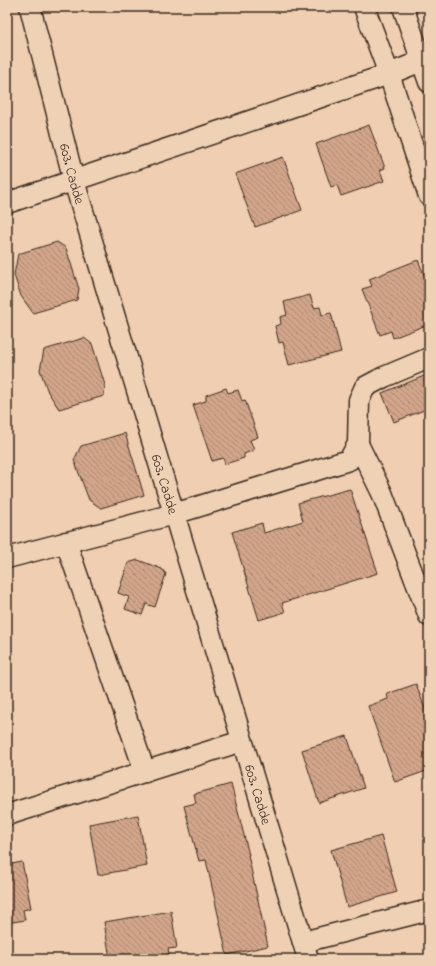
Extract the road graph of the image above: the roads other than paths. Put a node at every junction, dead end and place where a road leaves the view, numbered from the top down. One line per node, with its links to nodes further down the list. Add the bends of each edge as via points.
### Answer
1 (30, 7): 7 (street, 603. Cadde)
2 (364, 7): 5 (street)
3 (403, 7): 4 (street)
4 (425, 59): 5 (street); 6 (street)
5 (389, 74): 7 (street); 8 (street)
6 (429, 82)
7 (74, 181): 9 (street); 12 (street, 603. Cadde)
8 (429, 196)
9 (7, 203)
10 (429, 358): 11 (street, via 365,388 359,400)
11 (358, 444): 12 (street, via 349,460); 15 (street, via 382,493)
12 (174, 514): 13 (street); 16 (street, 603. Cadde)
13 (66, 542): 14 (street); 17 (street)
14 (7, 558)
15 (429, 616)
16 (242, 741): 17 (street); 20 (street, 603. Cadde)
17 (145, 772): 18 (street)
18 (7, 815)
19 (429, 910): 20 (street)
20 (306, 951)

